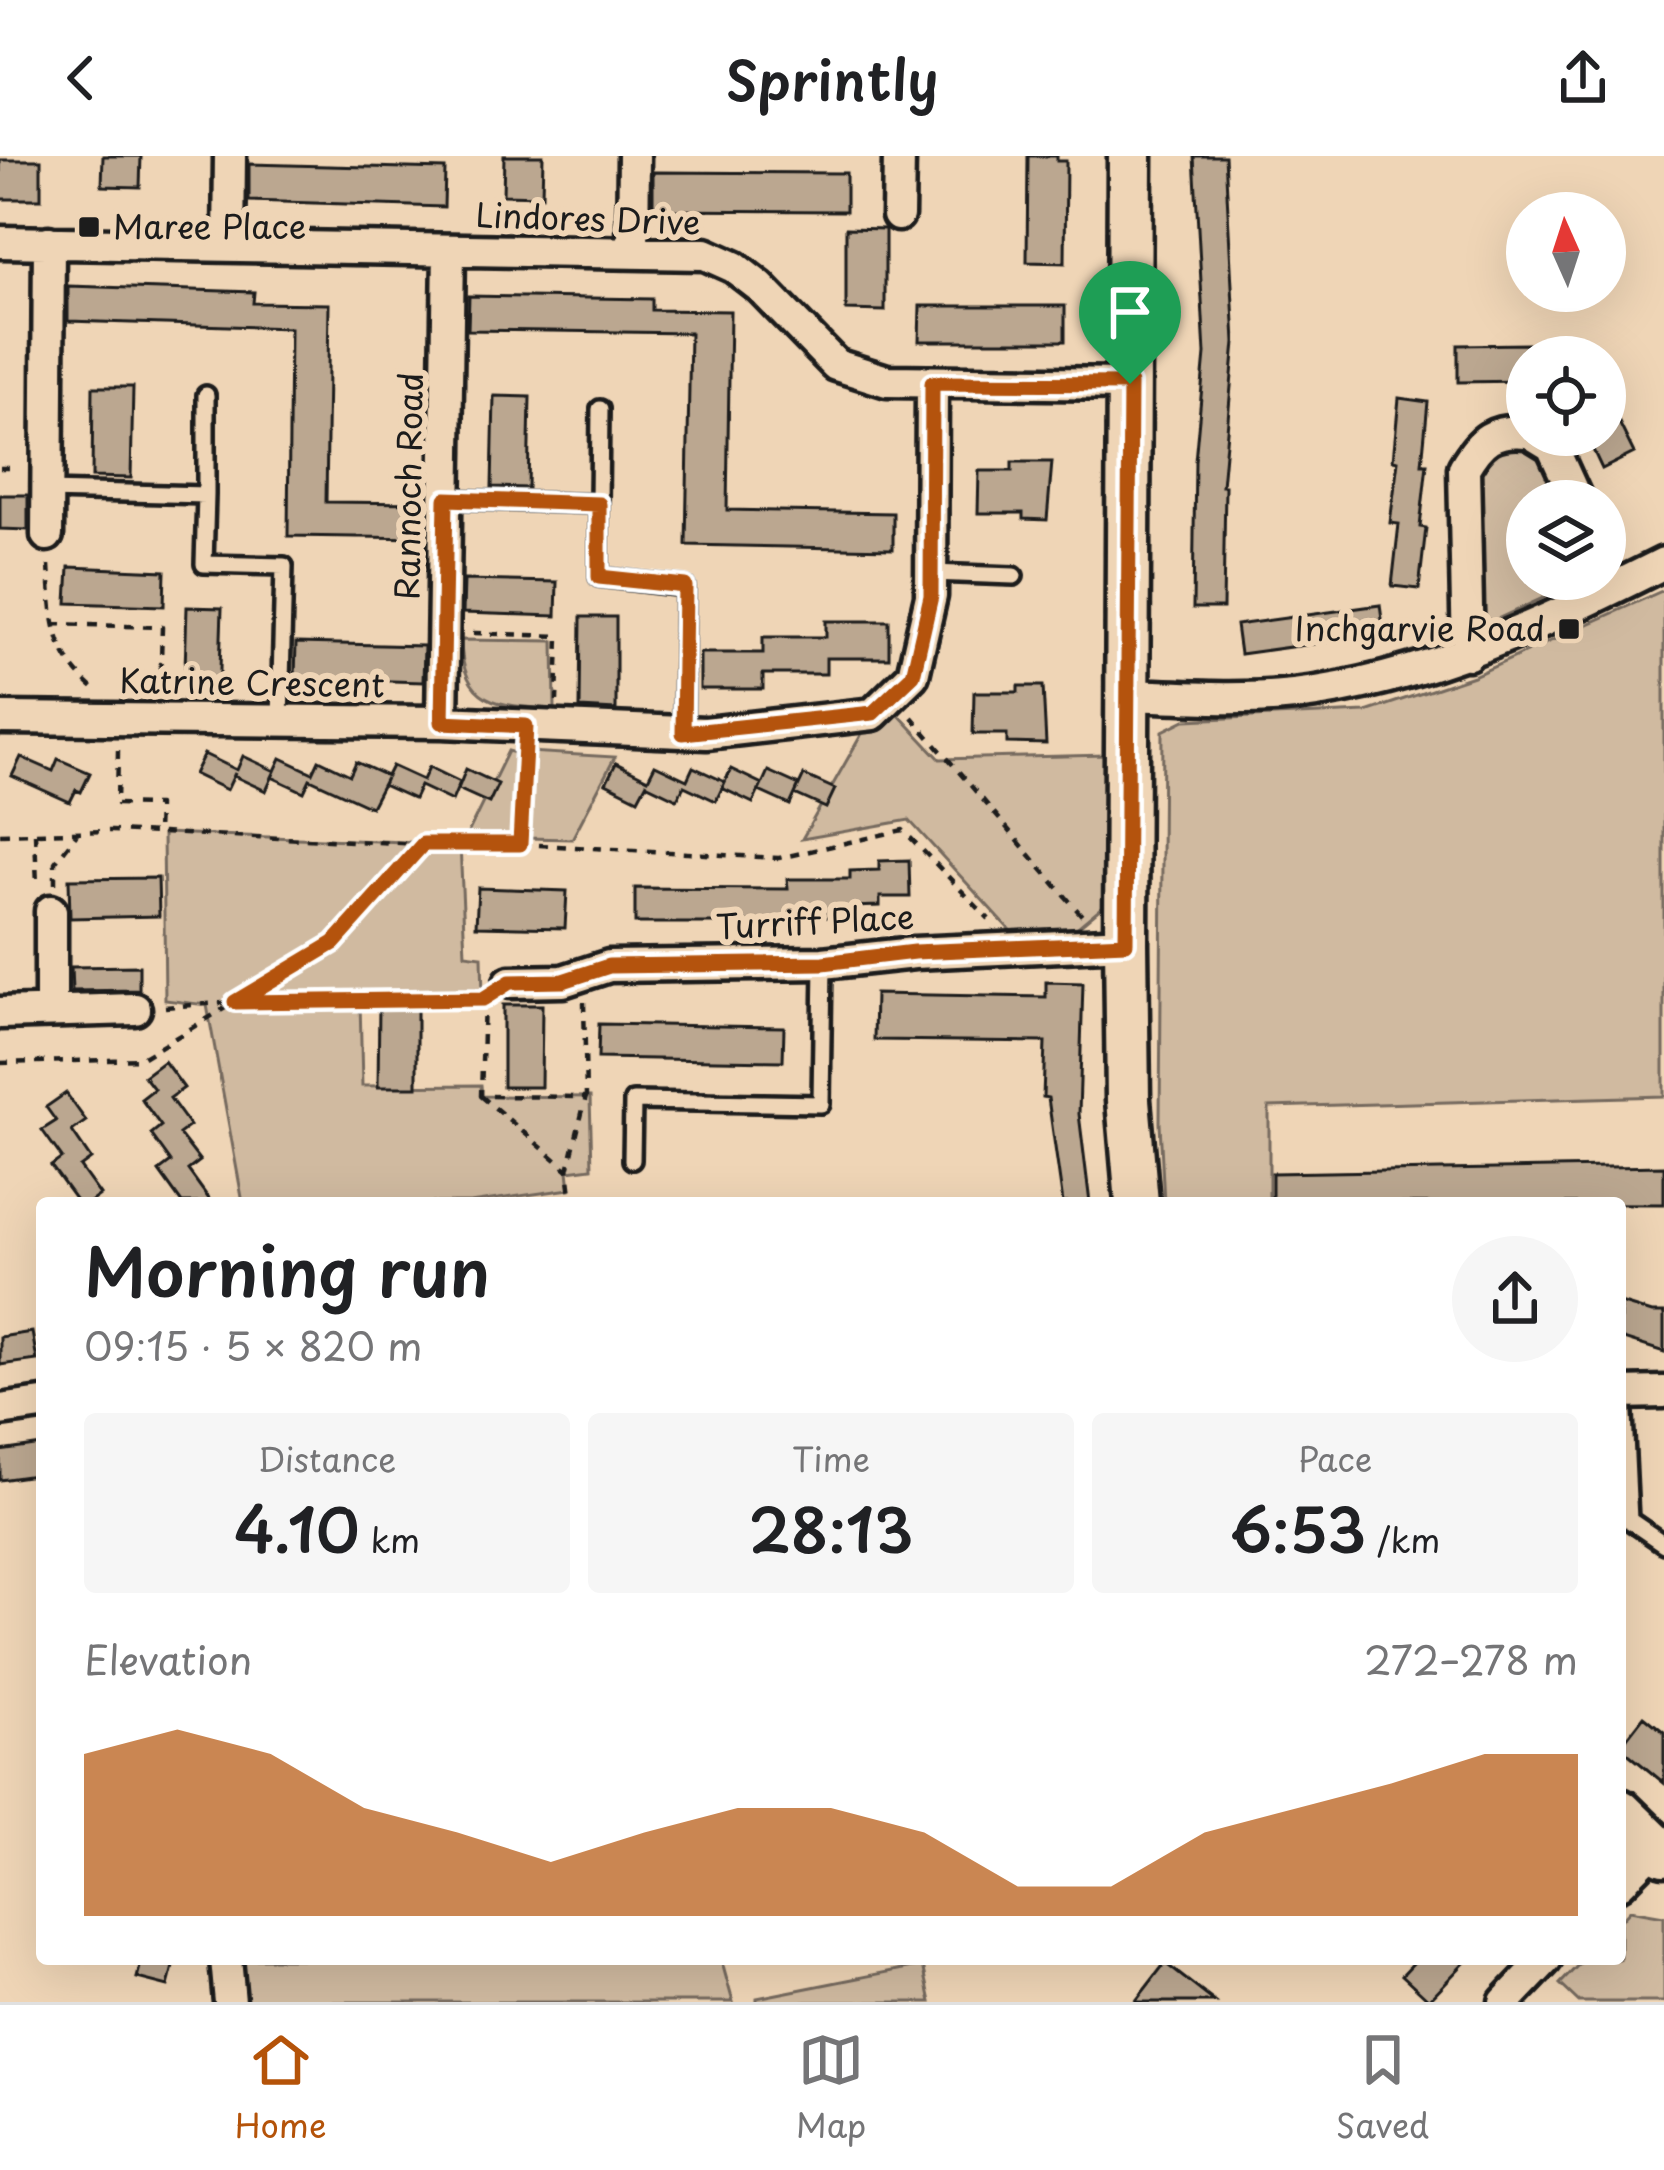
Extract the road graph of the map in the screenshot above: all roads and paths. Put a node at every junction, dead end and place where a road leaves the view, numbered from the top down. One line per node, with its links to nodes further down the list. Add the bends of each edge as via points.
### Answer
1 (230, 156): 8 (street)
2 (634, 156): 10 (street)
3 (899, 156): 5 (street)
4 (1130, 156): 12 (street)
5 (898, 215)
6 (0, 242): 7 (street, Lindores Drive)
7 (49, 242): 8 (street, Lindores Drive); 16 (street)
8 (229, 244): 9 (street, Lindores Drive)
9 (448, 250): 10 (street, Lindores Drive); 18 (street, Rannoch Road)
10 (633, 252): 11 (street, Lindores Drive, via 705,254 760,287 836,364 887,381)
11 (932, 383): 12 (street, Lindores Drive); 23 (street)
12 (1130, 384): 30 (street)
13 (206, 395): 17 (lane)
14 (600, 409): 19 (lane)
15 (1506, 429): 28 (street, via 1476,447 1464,468)
16 (47, 491): 17 (lane); 20 (street)
17 (206, 495): 34 (lane, via 204,564 284,566)
18 (446, 499): 19 (lane); 27 (street, Rannoch Road)
19 (599, 504): 37 (lane, via 599,577 685,586)
20 (47, 535): 26 (path)
21 (1664, 563): 22 (street)
22 (1626, 570)
23 (931, 573): 24 (lane); 29 (street, via 913,675)
24 (1014, 576)
25 (1563, 600): 28 (street)
26 (53, 624): 31 (path, via 70,668); 33 (path, via 162,627)
27 (443, 632): 35 (street, Rannoch Road); 36 (path, via 559,636)
28 (1468, 654): 30 (street, via 1292,695)
29 (893, 694): 37 (street, Katrine Crescent, via 873,713); 45 (path)
30 (1128, 695): 45 (street)
31 (119, 717): 32 (street, Katrine Crescent); 33 (street, Katrine Crescent); 40 (path, via 117,804 158,805)
32 (0, 718)
33 (159, 718): 34 (street, Katrine Crescent)
34 (280, 720): 35 (street, Katrine Crescent)
35 (442, 722): 36 (street, Katrine Crescent)
36 (541, 726): 37 (street, Katrine Crescent); 43 (path)
37 (683, 733)
38 (78, 832): 39 (path); 40 (path); 44 (path, via 55,862)
39 (35, 833): 41 (path); 44 (path, via 37,899)
40 (157, 833): 42 (path)
41 (0, 834)
42 (423, 844): 43 (path); 51 (path, via 334,943)
43 (520, 844): 46 (path, via 778,858 903,830)
44 (50, 911): 53 (street)
45 (1116, 943): 46 (street, Turriff Place); 61 (street)
46 (1019, 950): 47 (street, Turriff Place)
47 (823, 963): 48 (street, Turriff Place, via 609,966); 58 (lane, via 821,1104 633,1101)
48 (507, 990): 49 (path); 49 (path)
49 (483, 999): 51 (path); 56 (path)
50 (584, 999): 57 (path)
51 (235, 1002): 52 (path); 55 (path, via 140,1059)
52 (135, 1009): 53 (street)
53 (51, 1011): 54 (street)
54 (0, 1012)
55 (0, 1063)
56 (481, 1096): 57 (path); 59 (path)
57 (586, 1097): 59 (path)
58 (632, 1160)
59 (568, 1171): 60 (path)
60 (571, 1197)
61 (1136, 1197)
62 (1664, 1392): 63 (street)
63 (1626, 1393)
64 (36, 1405): 65 (street)
65 (0, 1409)
66 (1626, 1464): 67 (lane, via 1630,1520)
67 (1664, 1544)
68 (1626, 1817): 69 (street)
69 (1660, 1850): 70 (street)
70 (1626, 1878)
71 (227, 1965): 73 (street)
72 (1540, 1965): 74 (street)
73 (230, 2002)
74 (1504, 2002)

